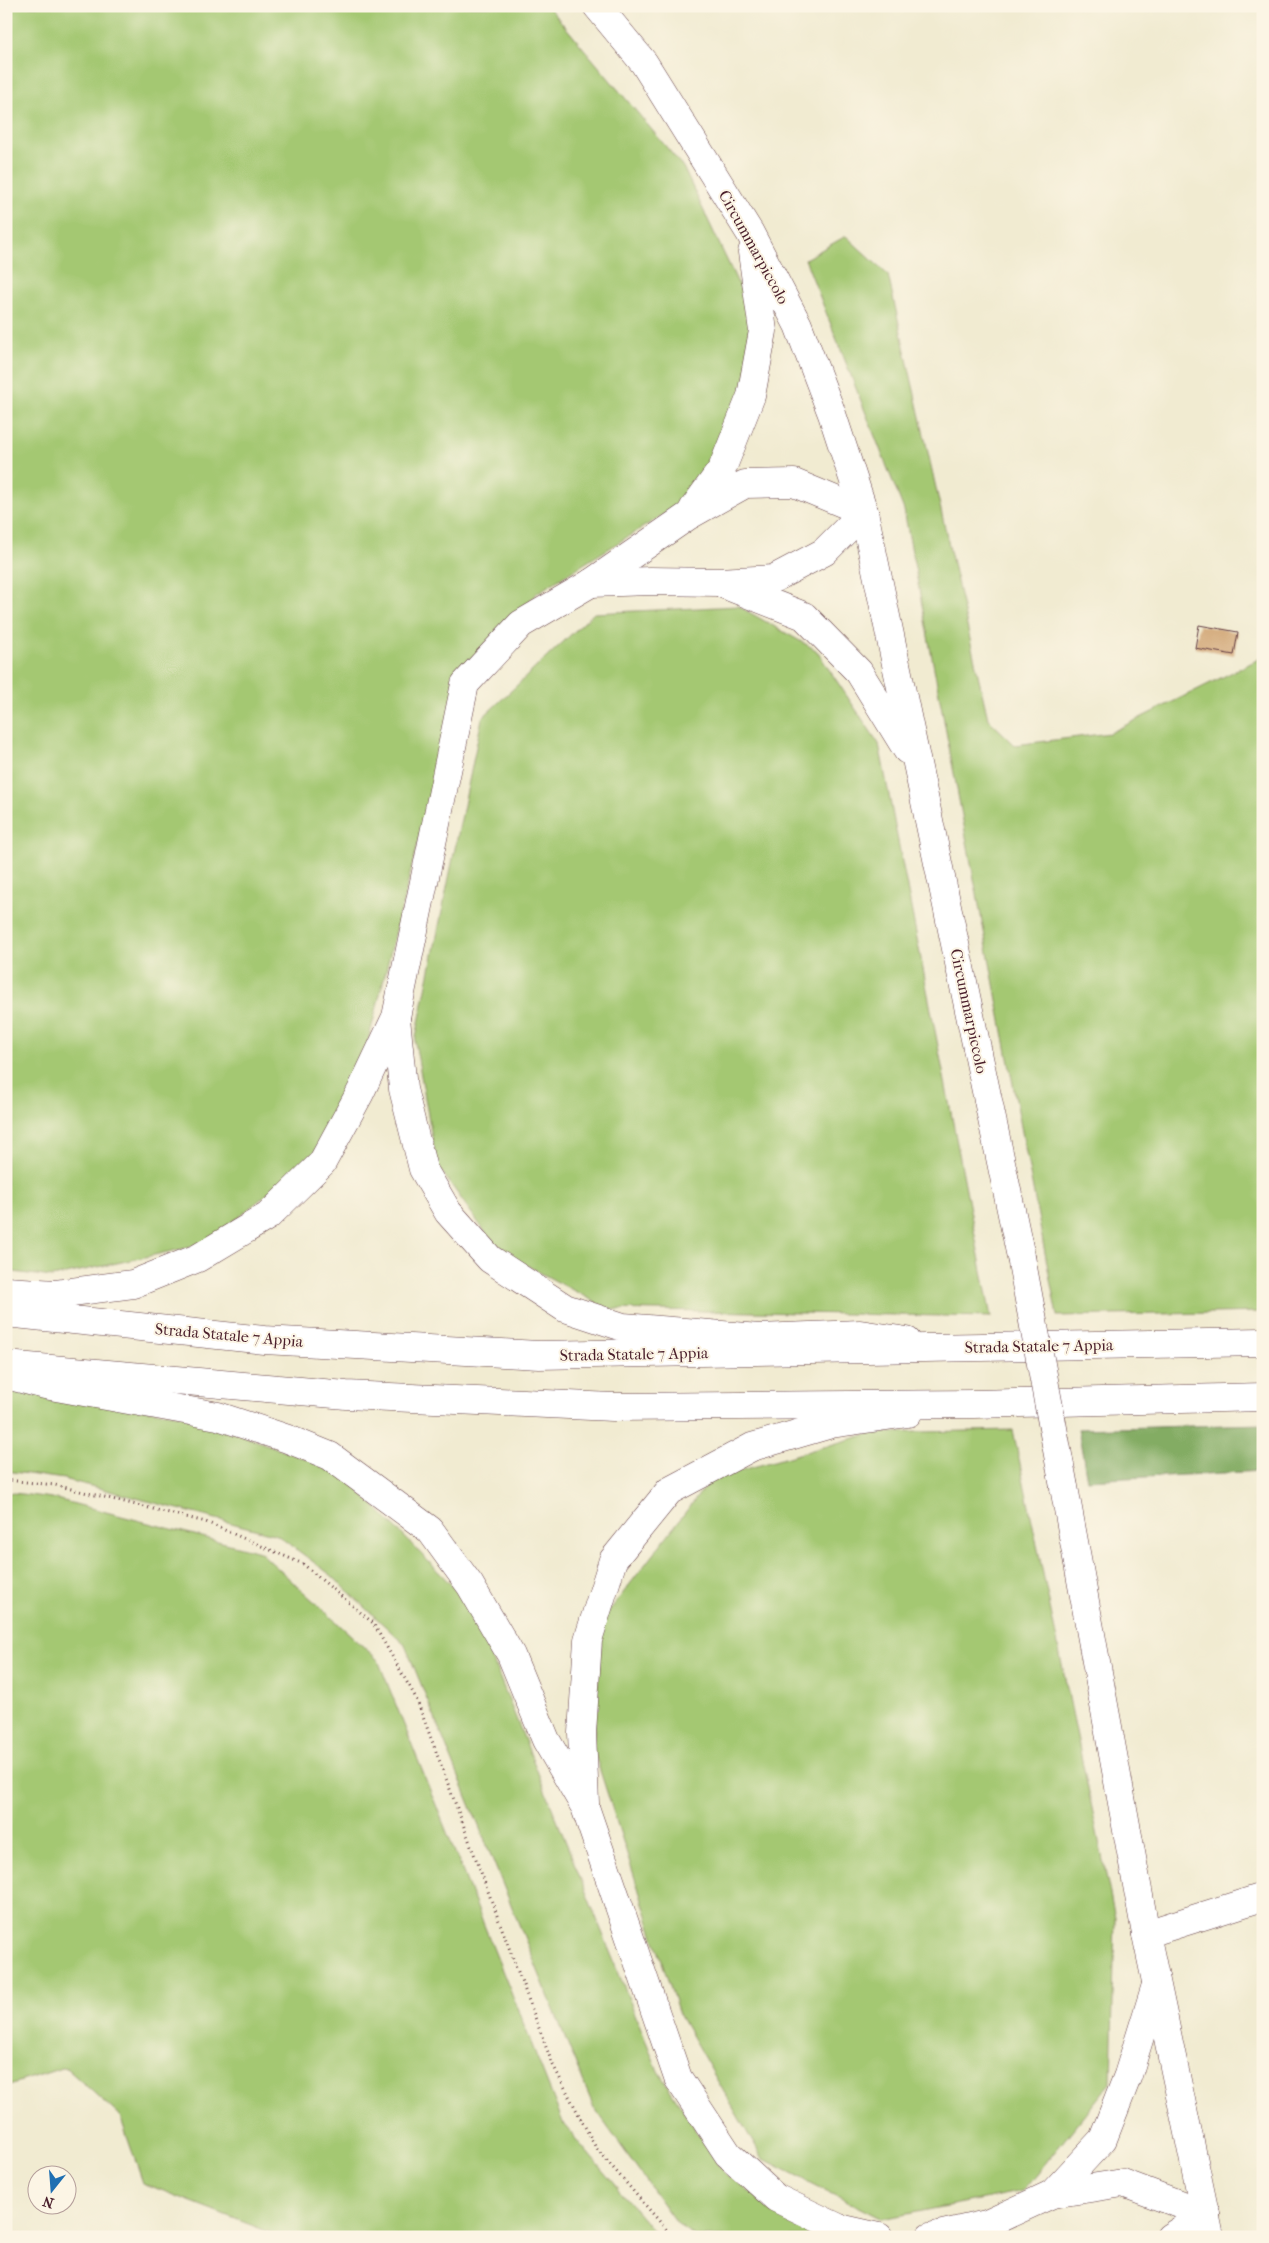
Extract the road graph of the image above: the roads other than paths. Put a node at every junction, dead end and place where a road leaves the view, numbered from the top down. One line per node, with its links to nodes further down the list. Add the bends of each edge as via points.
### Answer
1 (597, 6): 2 (main road, Circummarpiccolo, via 644,63)
2 (750, 233): 3 (main road, Circummarpiccolo, via 798,325); 4 (main road, via 763,331 752,396 722,469)
3 (864, 512): 4 (main road, via 794,483 745,484); 5 (main road, via 824,552 773,579); 7 (main road, Circummarpiccolo)
4 (688, 516): 6 (main road)
5 (718, 582): 6 (main road); 7 (main road, via 804,616 859,672)
6 (591, 583): 8 (main road, via 522,624 466,684)
7 (917, 766): 19 (main road, Circummarpiccolo, bridge, via 1021,1256)
8 (396, 1017): 9 (main road, via 322,1163 268,1216 198,1258 133,1284 56,1294); 12 (main road, via 403,1089 423,1169 448,1212 490,1259 565,1308 623,1327 759,1338 860,1334)
9 (6, 1292)
10 (6, 1313): 12 (main road, Strada Statale 7 Appia, via 264,1340 539,1356)
11 (1263, 1342): 12 (main road, Strada Statale 7 Appia)
12 (950, 1348)
13 (6, 1365): 16 (main road, via 346,1395 603,1406)
14 (6, 1375): 17 (main road, via 218,1416 288,1439 330,1456 422,1524 430,1530 470,1585 511,1655 546,1740)
15 (1263, 1397): 16 (main road)
16 (974, 1404): 17 (main road, via 831,1424 752,1447 669,1491 614,1560 588,1640 582,1733)
17 (585, 1807): 23 (main road, via 678,2078 728,2154 776,2198 839,2228)
18 (1263, 1897): 19 (main road)
19 (1146, 1934): 20 (main road, Circummarpiccolo)
20 (1156, 1983): 21 (main road, via 1128,2075 1103,2139); 22 (main road, Circummarpiccolo)
21 (1052, 2194): 22 (main road, via 1123,2183); 24 (main road, via 988,2224)
22 (1208, 2225): 25 (main road)
23 (879, 2237)
24 (930, 2237)
25 (1170, 2237)

